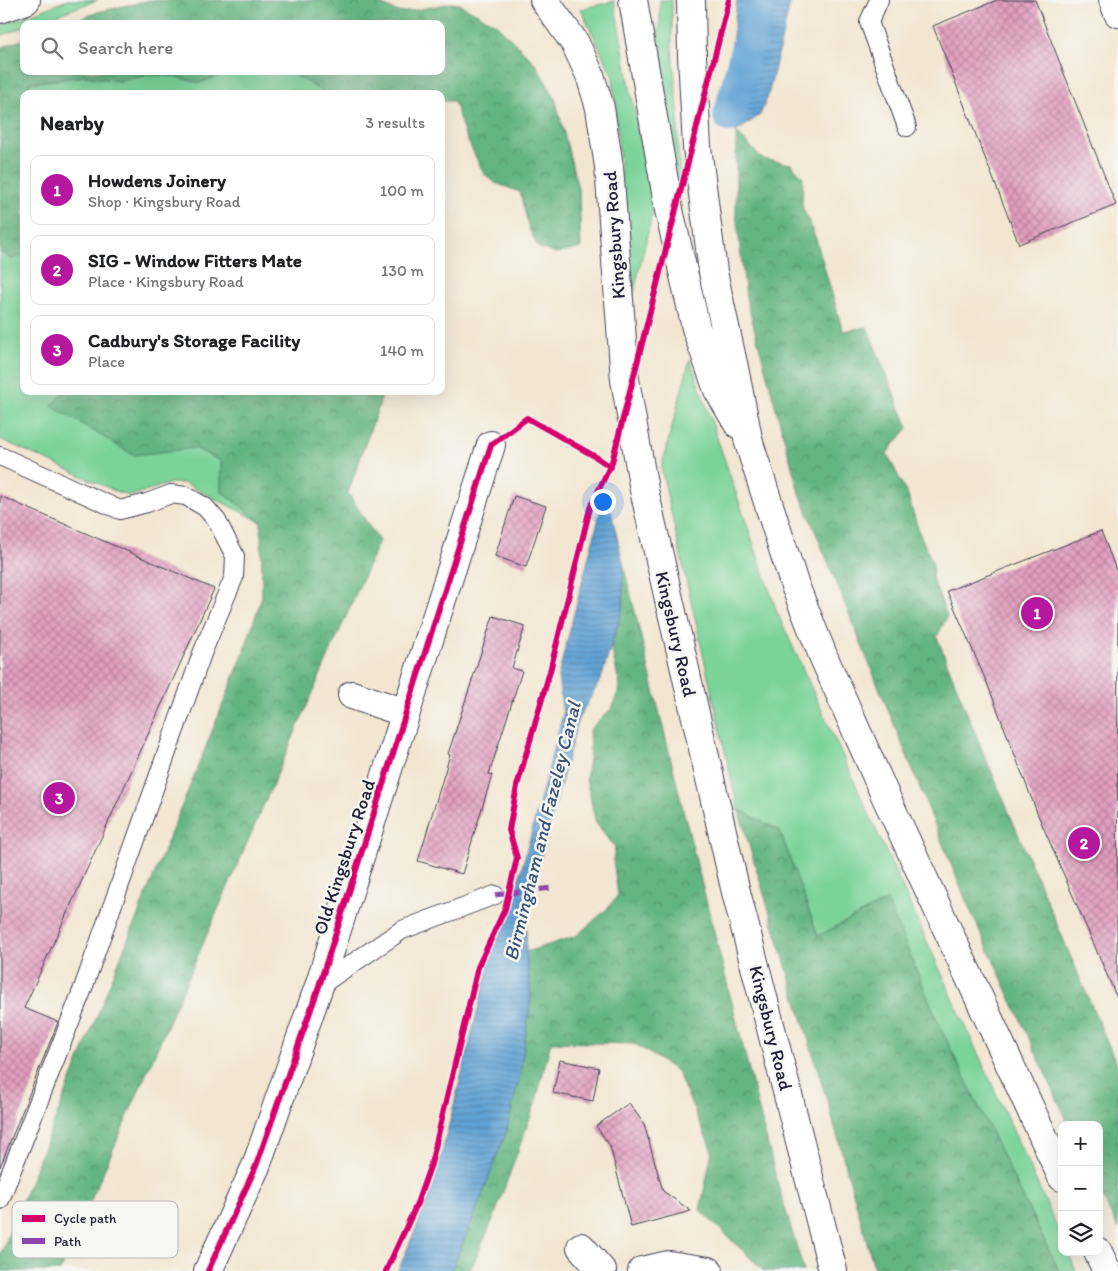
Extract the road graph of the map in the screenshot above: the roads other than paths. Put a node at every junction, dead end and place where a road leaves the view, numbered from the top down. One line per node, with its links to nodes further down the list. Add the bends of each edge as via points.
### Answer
1 (26, 0): 7 (main road)
2 (544, 0): 25 (main road, Kingsbury Road, via 575,43 590,75 600,108 609,167 625,380 644,490 738,897)
3 (633, 0): 10 (main road, via 669,210 696,328 718,390)
4 (690, 0): 10 (main road, via 697,148 711,263)
5 (879, 0): 9 (lane, via 869,22)
6 (1113, 0): 8 (main road)
7 (0, 8)
8 (1118, 14)
9 (907, 127)
10 (749, 443): 17 (main road, via 794,583 824,658)
11 (490, 445): 14 (main road, Old Kingsbury Road)
12 (0, 456): 18 (lane, via 120,510 171,494 186,496 205,507 217,521 235,556 234,577 203,651 82,991)
13 (352, 695): 14 (main road)
14 (406, 713): 16 (main road, Old Kingsbury Road)
15 (495, 895): 16 (lane, via 402,930)
16 (319, 986): 21 (main road, Old Kingsbury Road, via 256,1166)
17 (1058, 1168)
18 (0, 1200)
19 (581, 1247): 22 (main road)
20 (1100, 1256): 26 (main road)
21 (208, 1271)
22 (602, 1271)
23 (642, 1271): 24 (main road, via 670,1264)
24 (709, 1271)
25 (833, 1271)
26 (1107, 1271)

